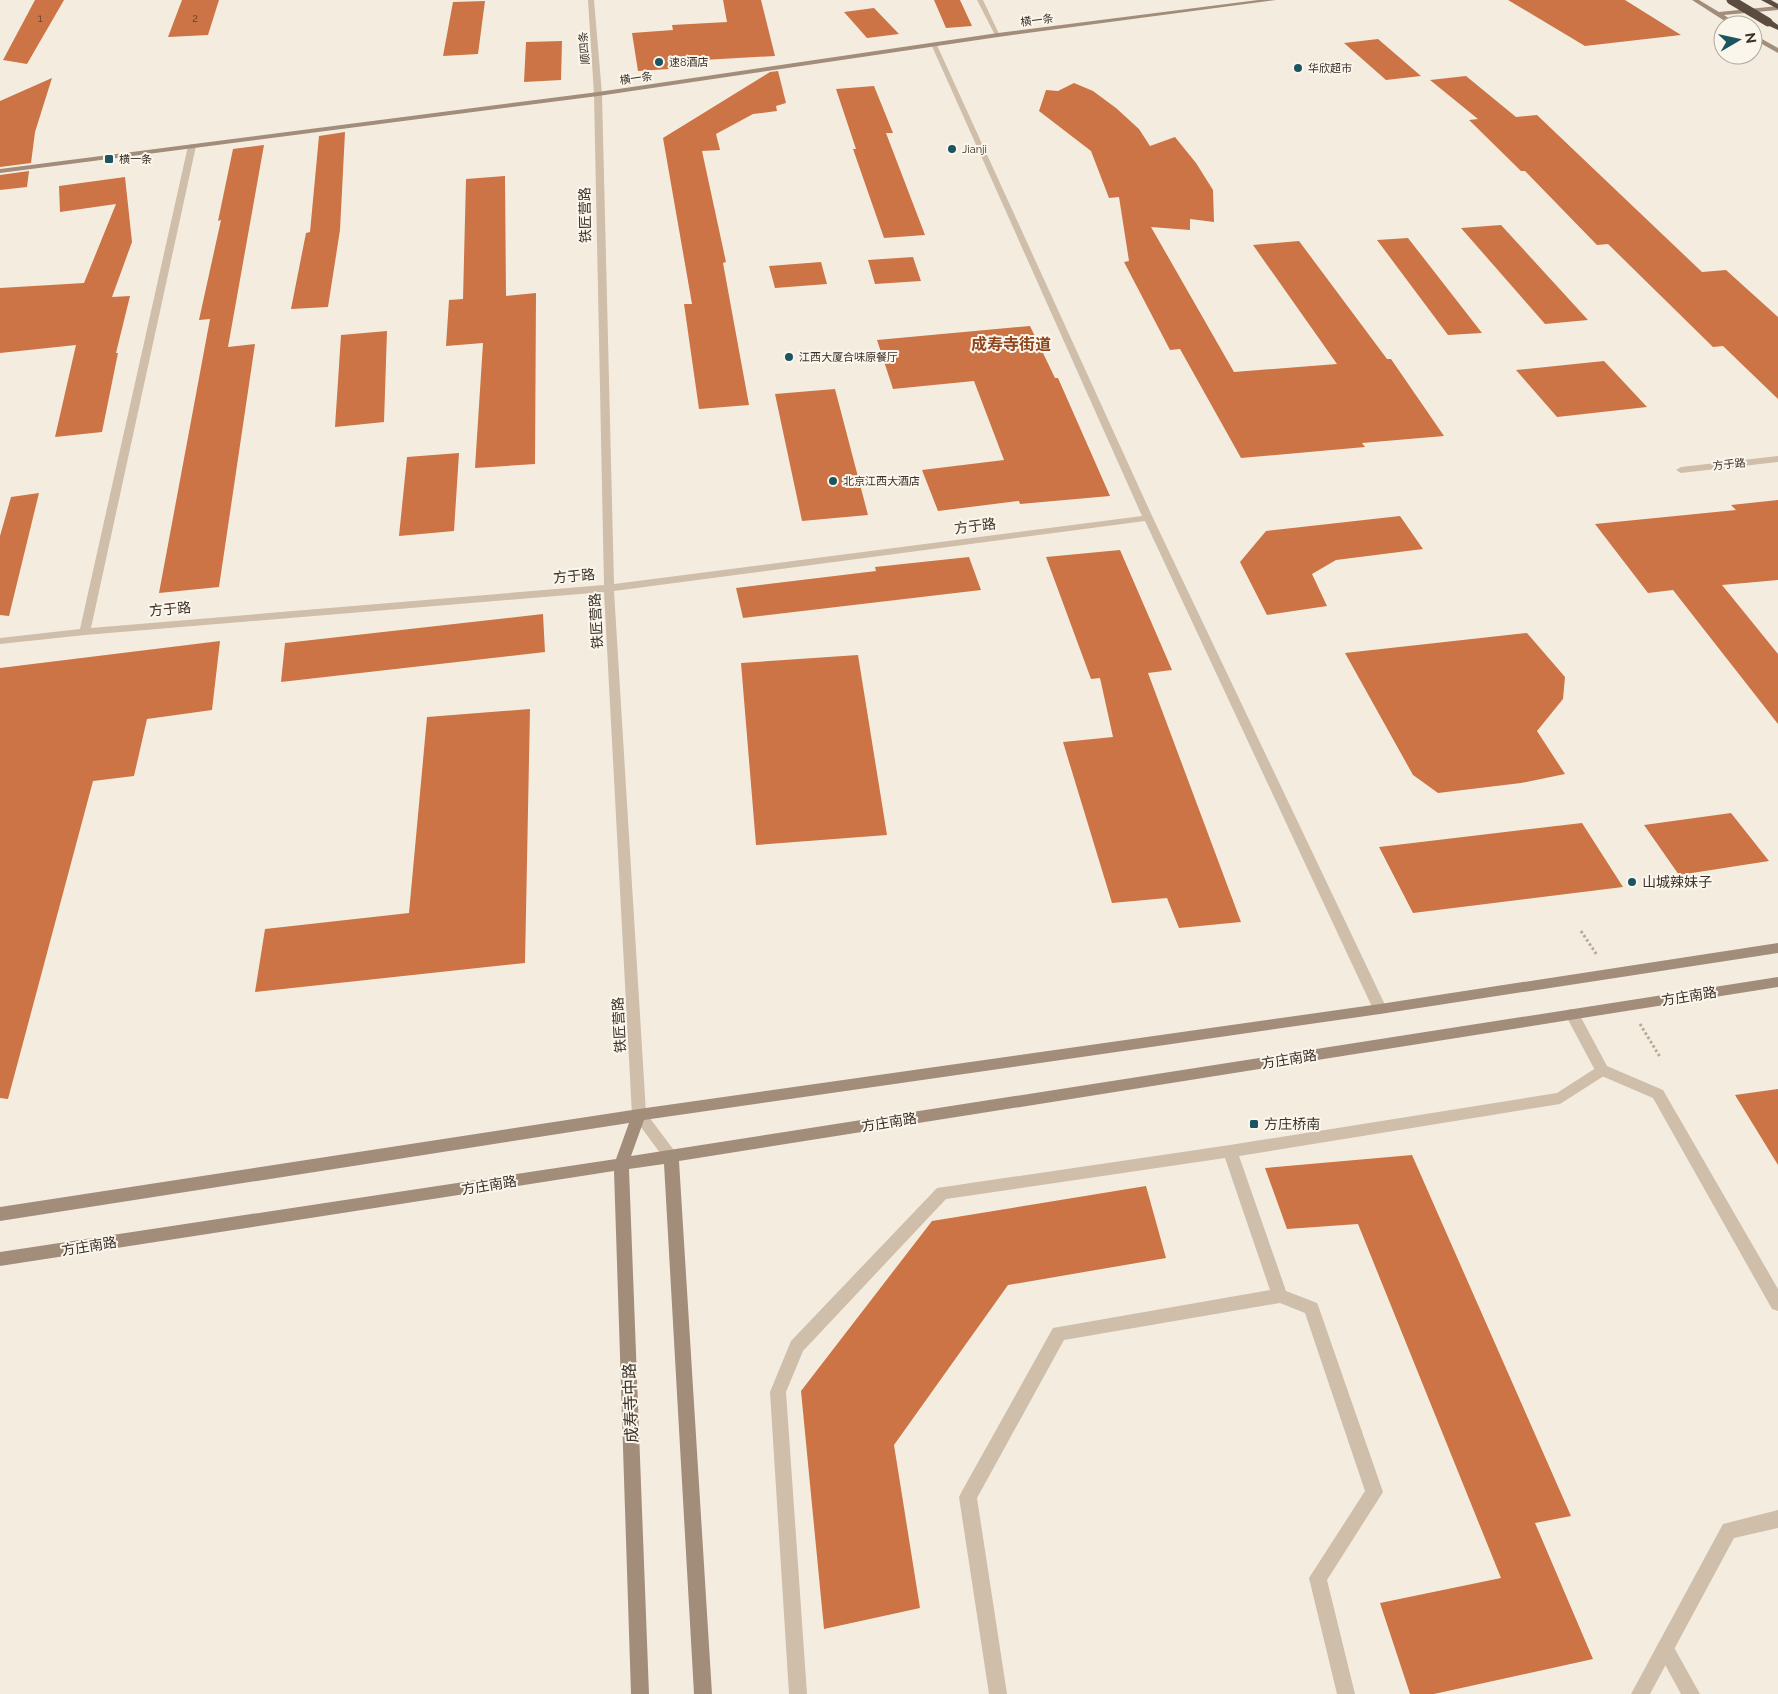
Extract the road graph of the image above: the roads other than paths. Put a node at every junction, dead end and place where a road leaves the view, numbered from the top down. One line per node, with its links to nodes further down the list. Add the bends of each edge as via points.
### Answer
1 (591, 0): 14 (street, 顺四条)
2 (980, 0): 10 (street)
3 (1273, 0): 10 (street, 横一条)
4 (1695, 0): 8 (street)
5 (1731, 0): 9 (highway, bridge)
6 (1765, 0): 7 (highway)
7 (1778, 8): 8 (street)
8 (1718, 14)
9 (1778, 28)
10 (998, 35): 12 (street, 横一条)
11 (1763, 42): 13 (street)
12 (934, 44): 14 (street, 横一条); 19 (street)
13 (1778, 51)
14 (598, 94): 15 (street, 横一条); 20 (street, 铁匠营路)
15 (192, 146): 16 (street, 横一条); 21 (street)
16 (0, 171)
17 (1778, 459): 18 (street, 方于路)
18 (1681, 470)
19 (1148, 518): 20 (street, 方于路); 25 (street)
20 (609, 588): 21 (street, 方于路); 28 (street, 铁匠营路)
21 (85, 632): 22 (street, 方于路)
22 (0, 641)
23 (1778, 948): 25 (street)
24 (1778, 982): 26 (street, 方庄南路)
25 (1380, 1009): 28 (street)
26 (1572, 1014): 27 (street); 30 (street, 方庄南路)
27 (1602, 1070): 29 (street, via 1560,1098); 35 (street, via 1658,1094)
28 (639, 1115): 30 (street); 31 (street, 成寿寺中路); 32 (street)
29 (1230, 1151): 34 (street); 40 (street, via 942,1193 798,1346 778,1392)
30 (671, 1157): 31 (street, 方庄南路); 39 (street)
31 (621, 1164): 33 (street, 方庄南路); 38 (street, 成寿寺中路)
32 (0, 1214)
33 (0, 1259)
34 (1280, 1296): 41 (street, via 1058,1333 968,1497); 42 (street, via 1312,1308 1374,1492 1318,1578)
35 (1778, 1304)
36 (1778, 1519): 37 (street, via 1729,1530)
37 (1665, 1648): 43 (street); 44 (street)
38 (640, 1694)
39 (703, 1694)
40 (798, 1694)
41 (998, 1694)
42 (1346, 1694)
43 (1640, 1694)
44 (1692, 1694)

